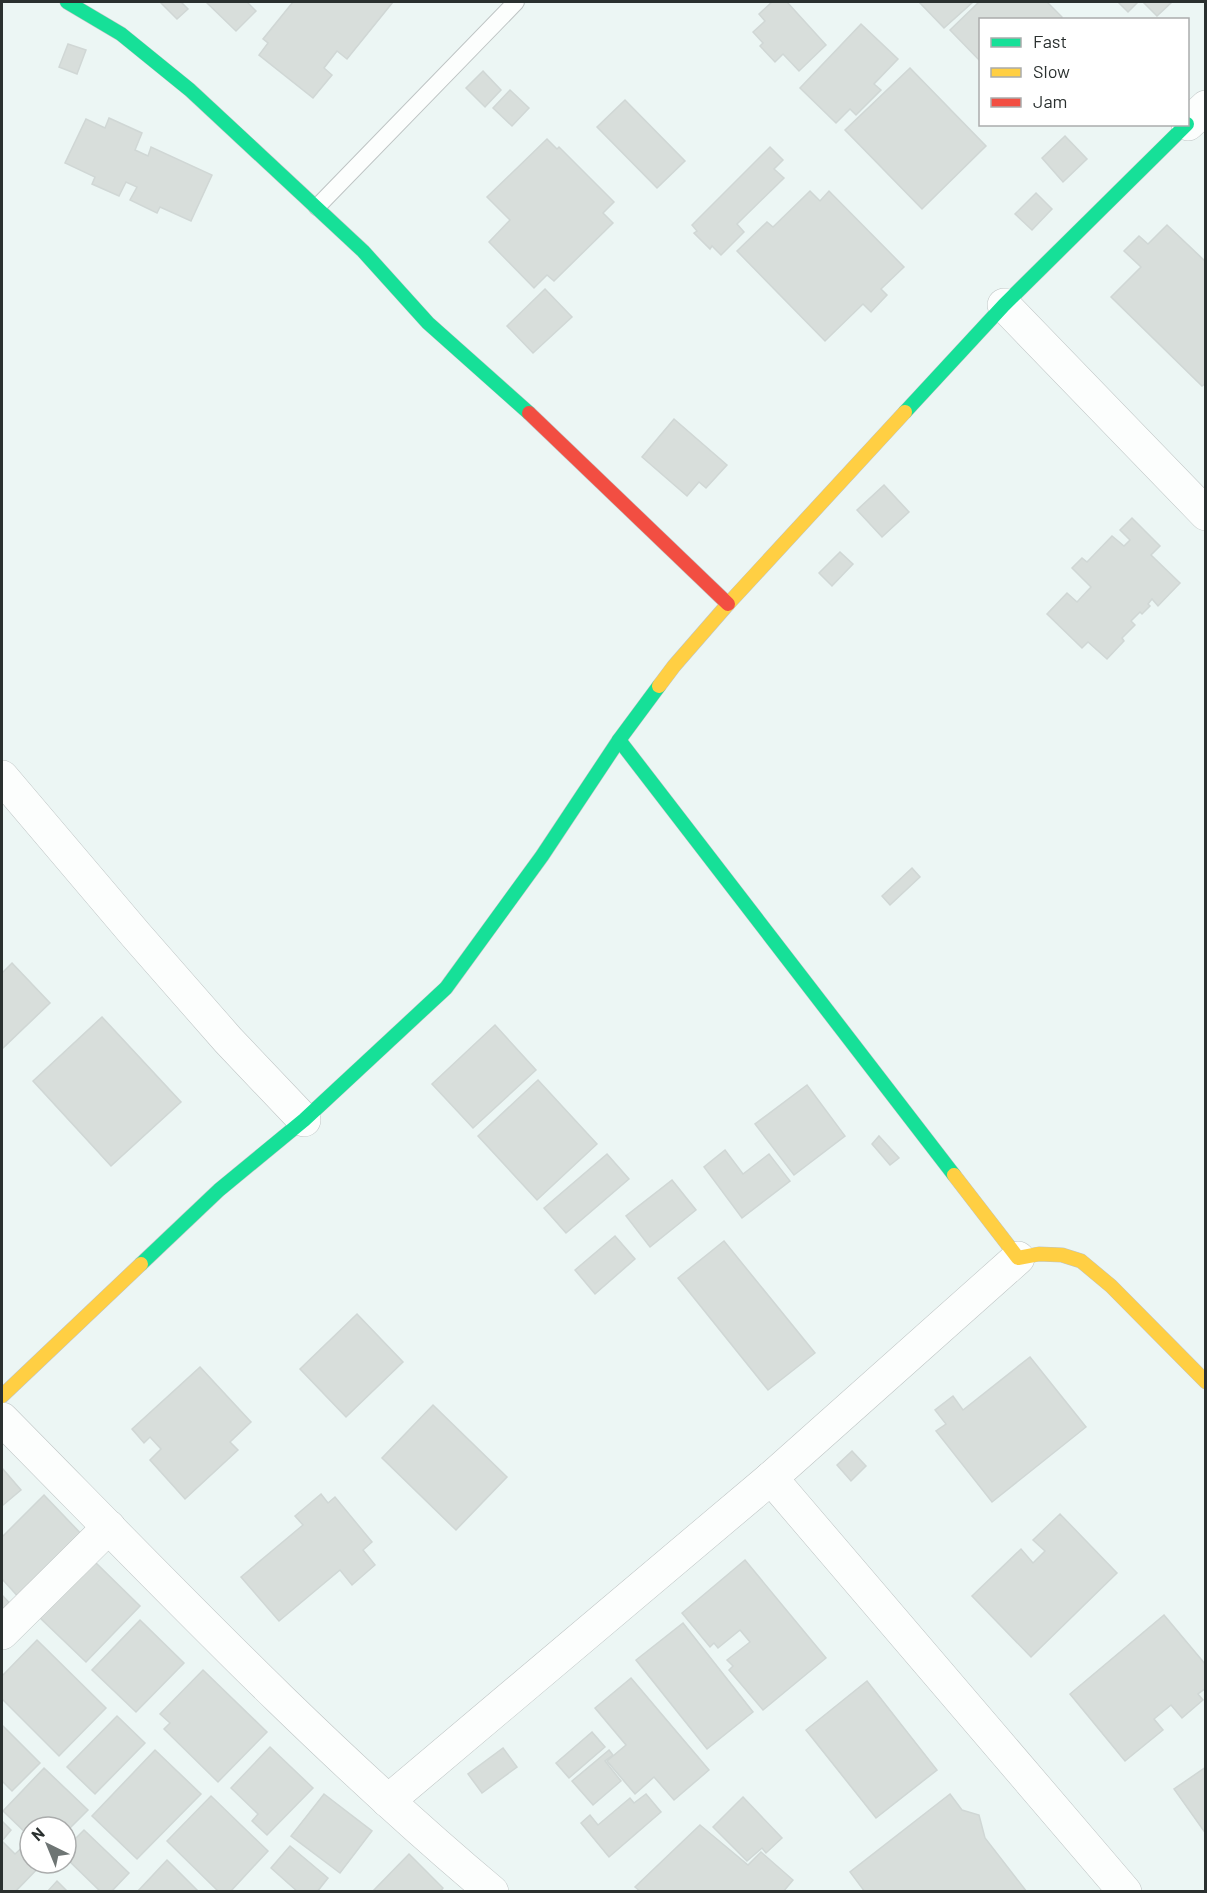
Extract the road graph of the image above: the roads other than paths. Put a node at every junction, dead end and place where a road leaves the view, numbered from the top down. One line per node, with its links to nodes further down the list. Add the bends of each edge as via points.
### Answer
1 (67, 2): 6 (street, via 121,34 182,83)
2 (516, 2): 6 (lane)
3 (1206, 107): 4 (street)
4 (1189, 122)
5 (1185, 126): 7 (street)
6 (317, 207): 9 (street, via 428,323)
7 (1004, 305): 8 (street); 9 (street)
8 (1206, 514)
9 (728, 604): 10 (street, via 674,666)
10 (619, 740): 12 (street, via 542,856 446,988); 13 (street)
11 (2, 777): 12 (street, via 228,1040)
12 (304, 1120): 15 (street, via 219,1190)
13 (1018, 1258): 14 (street, via 1062,1255 1080,1261 1111,1286); 17 (street)
14 (1206, 1382)
15 (2, 1396)
16 (2, 1419): 18 (street)
17 (771, 1478): 20 (street); 22 (street)
18 (109, 1527): 19 (street); 20 (street)
19 (2, 1633)
20 (388, 1801): 21 (street)
21 (492, 1892)
22 (1125, 1892)

